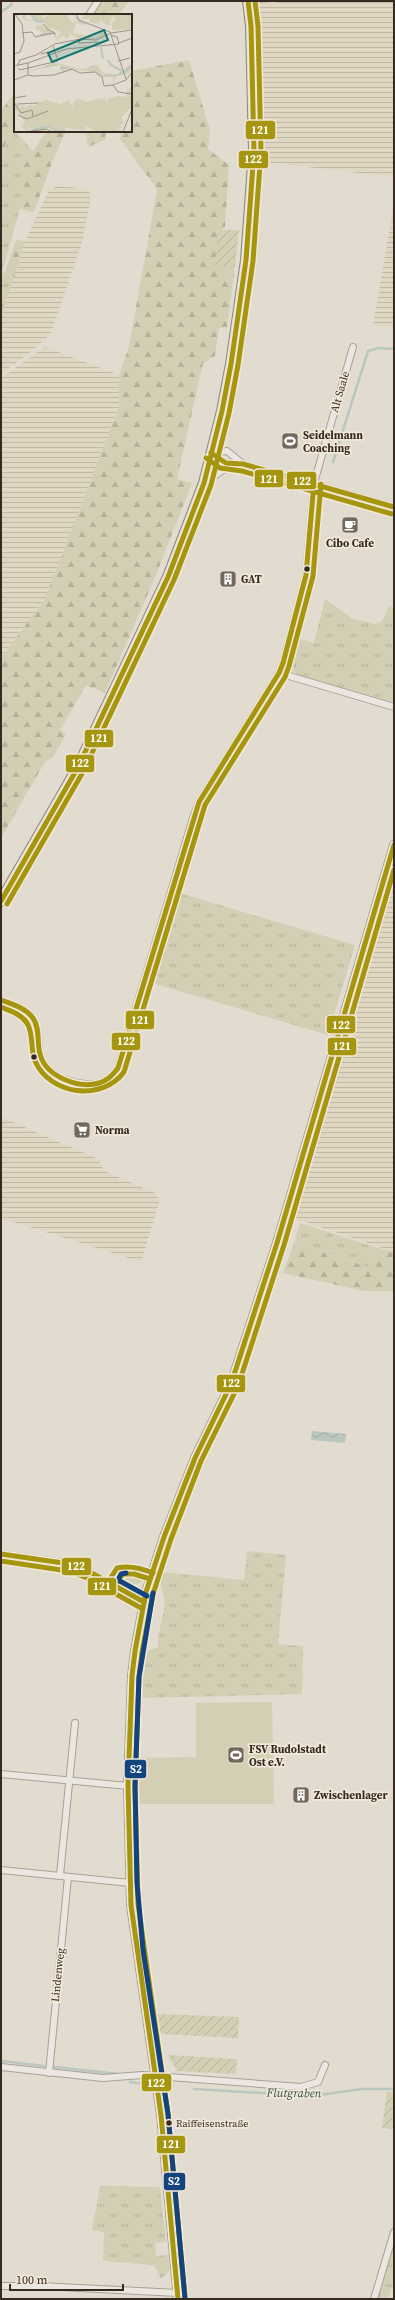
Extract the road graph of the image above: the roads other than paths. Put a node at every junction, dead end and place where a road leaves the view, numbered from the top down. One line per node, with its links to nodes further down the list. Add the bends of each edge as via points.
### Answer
1 (98, 1): 3 (street)
2 (248, 1): 5 (main road, via 254,151 250,206 245,267 231,364)
3 (91, 14)
4 (353, 347): 9 (street, Alt Saale)
5 (211, 453): 6 (street, via 217,459); 7 (street, via 227,452); 8 (main road)
6 (232, 464): 7 (street); 8 (street)
7 (243, 464): 9 (street)
8 (204, 483): 14 (main road, via 168,577 90,743)
9 (314, 484): 10 (street); 11 (street, Alt Saale, via 306,576)
10 (394, 506)
11 (279, 673): 12 (street); 15 (street, Alt Saale, via 197,809 123,1058 115,1074 99,1084 90,1085 59,1077 44,1064 39,1053 35,1023 31,1016)
12 (394, 707)
13 (394, 844): 17 (street, via 277,1243 231,1384 181,1491)
14 (1, 901)
15 (1, 1000)
16 (1, 1554): 17 (street, via 60,1562 81,1568)
17 (144, 1602): 21 (street, via 132,1676)
18 (75, 1723): 20 (street)
19 (1, 1774): 20 (street)
20 (70, 1780): 21 (street); 23 (street)
21 (128, 1786): 25 (street)
22 (1, 1870): 23 (street)
23 (60, 1875): 24 (street)
24 (68, 1877): 25 (street); 28 (street, Lindenweg)
25 (130, 1883): 29 (street, via 136,1951)
26 (325, 2065): 29 (street, via 318,2082 301,2086)
27 (1, 2067): 28 (street)
28 (49, 2072): 29 (street, via 103,2078)
29 (156, 2076): 32 (street, via 170,2192)
30 (394, 2232): 33 (street)
31 (1, 2286): 32 (street, via 40,2286)
32 (178, 2296)
33 (374, 2299)

